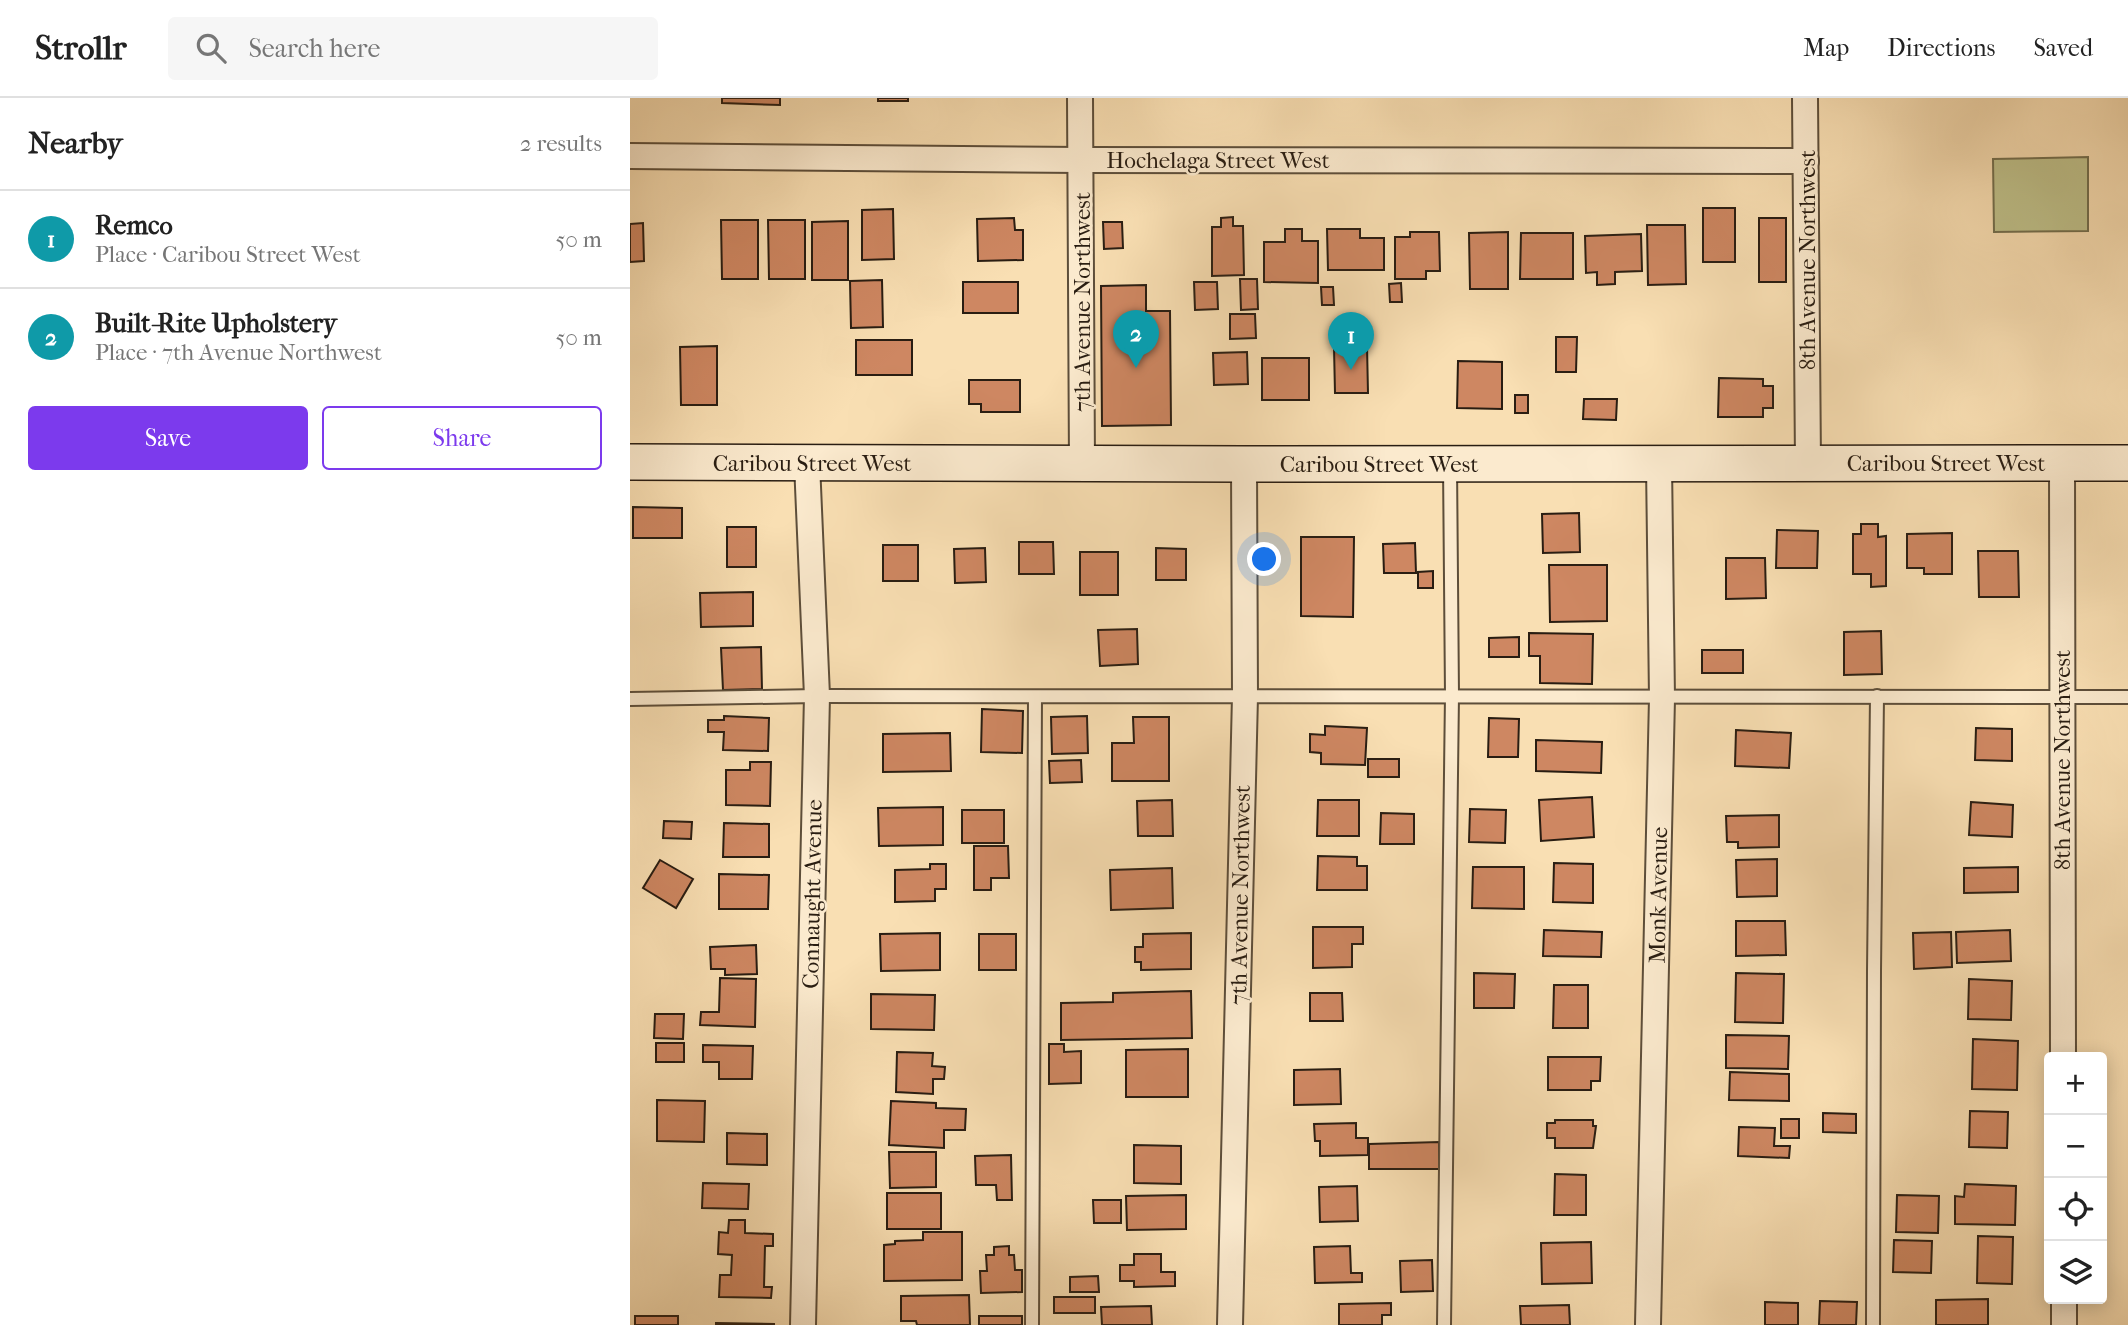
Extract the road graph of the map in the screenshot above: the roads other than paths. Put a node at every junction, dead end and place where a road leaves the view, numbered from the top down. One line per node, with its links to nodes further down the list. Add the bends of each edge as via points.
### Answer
1 (1080, 98): 4 (street, 7th Avenue Northwest)
2 (1805, 98): 5 (street, 8th Avenue Northwest)
3 (630, 156): 4 (street, Hochelaga Street West)
4 (1081, 160): 5 (street, Hochelaga Street West); 11 (street, 7th Avenue Northwest)
5 (1806, 161): 9 (street, 8th Avenue Northwest)
6 (630, 462): 8 (street, Caribou Street West)
7 (2062, 462): 9 (street, Caribou Street West); 10 (street, Caribou Street West); 20 (street, 8th Avenue Northwest)
8 (807, 463): 11 (street, Caribou Street West); 16 (street, Connaught Avenue)
9 (1808, 463): 14 (street, Caribou Street West)
10 (2128, 463)
11 (1083, 464): 12 (street, Caribou Street West)
12 (1244, 464): 13 (street, Caribou Street West); 17 (street, 7th Avenue Northwest)
13 (1450, 464): 14 (street, Caribou Street West); 15 (lane)
14 (1660, 464): 22 (street, Monk Avenue)
15 (1452, 695): 17 (lane); 22 (lane); 29 (lane)
16 (817, 696): 19 (lane); 23 (lane); 26 (street, Connaught Avenue)
17 (1245, 696): 19 (lane); 28 (street, 7th Avenue Northwest)
18 (1877, 696): 20 (lane); 22 (lane); 31 (lane)
19 (1035, 697): 27 (lane)
20 (2062, 697): 21 (lane); 24 (street, 8th Avenue Northwest)
21 (2128, 697)
22 (1662, 698): 30 (street, Monk Avenue)
23 (630, 699)
24 (2063, 1052)
25 (2064, 1304): 32 (street)
26 (803, 1325)
27 (1032, 1325)
28 (1230, 1325)
29 (1444, 1325)
30 (1648, 1325)
31 (1872, 1325)
32 (2064, 1325)

